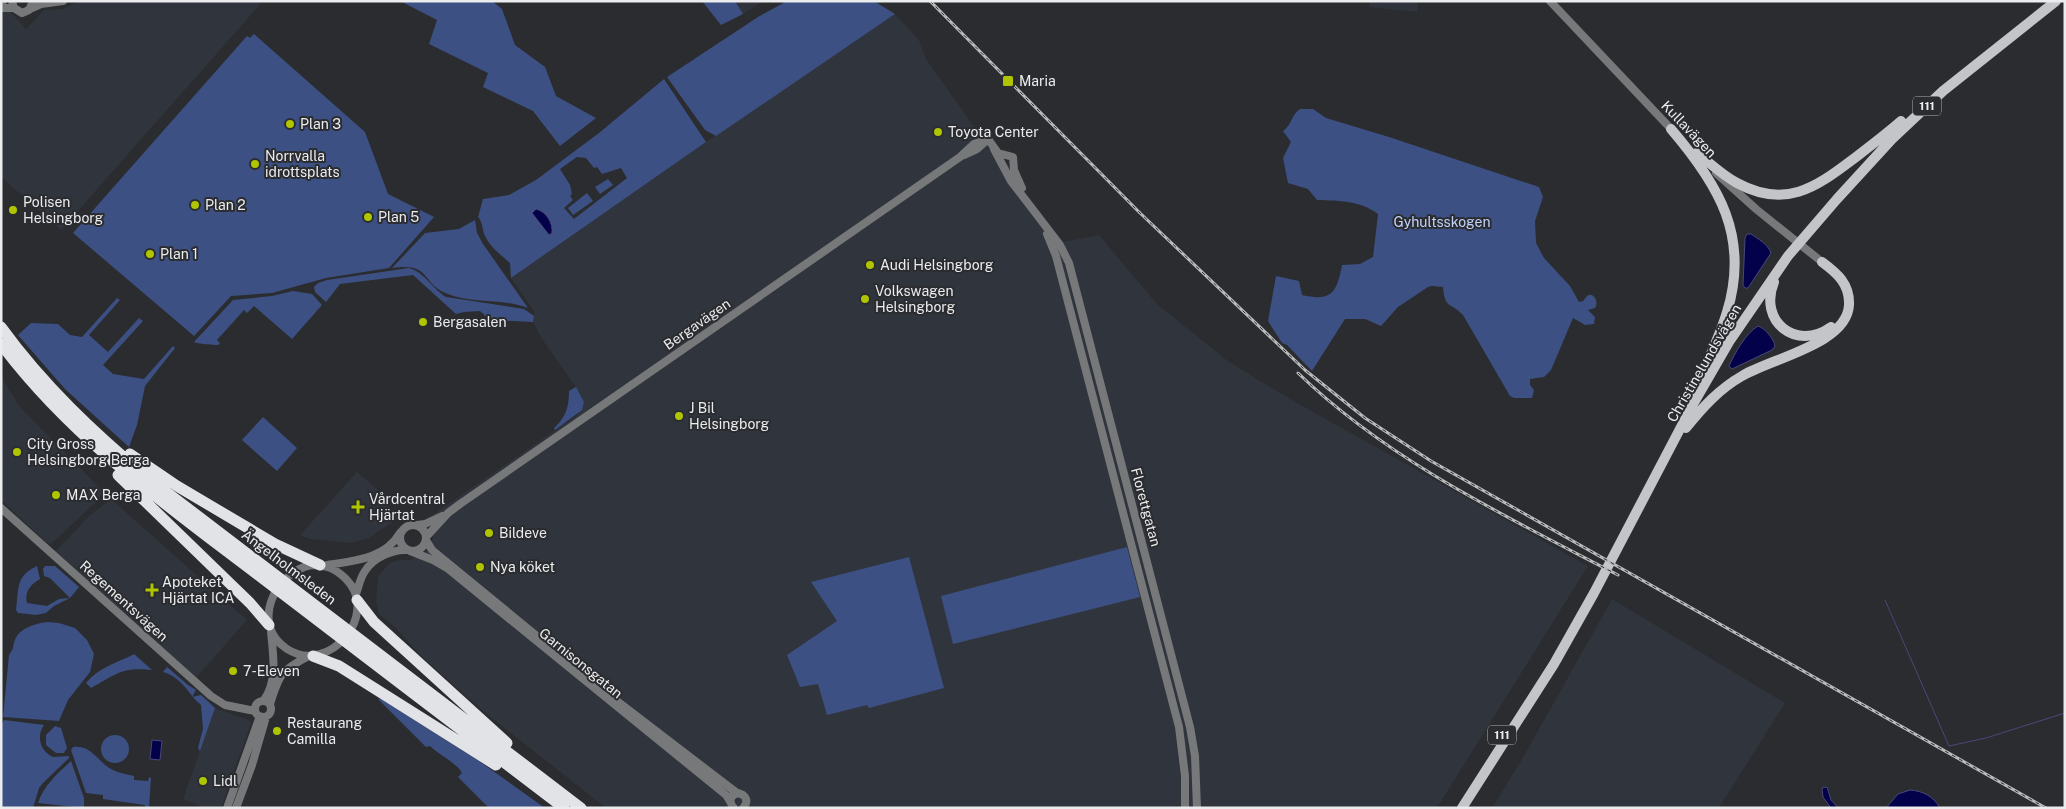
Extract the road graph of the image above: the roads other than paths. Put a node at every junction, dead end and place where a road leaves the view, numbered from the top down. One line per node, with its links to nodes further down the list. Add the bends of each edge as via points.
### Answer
1 (63, 1): 5 (street)
2 (1550, 1): 9 (street, Kullavägen)
3 (2046, 1): 8 (main road, Christinelundsvägen / 111, via 1978,54)
4 (2056, 1): 15 (main road, Christinelundsvägen / 111, via 1943,91 1864,168)
5 (32, 4): 6 (street, via 26,12)
6 (13, 5): 7 (street)
7 (1, 8)
8 (1901, 122): 11 (main road, via 1828,179 1799,193 1776,194 1748,188); 19 (main road, Christinelundsvägen / 111, via 1833,194 1768,276 1726,338)
9 (1671, 129): 11 (street, Kullavägen); 19 (main road, via 1700,163 1718,193 1730,226 1734,254 1734,283 1727,312)
10 (988, 139): 12 (street, Florettgatan); 23 (street, Bergavägen)
11 (1690, 149): 16 (street, Kullavägen, via 1732,189)
12 (994, 150): 13 (street, Florettgatan); 13 (street, via 1010,156)
13 (1010, 170): 14 (street, Florettgatan)
14 (1042, 223): 43 (street, Florettgatan, via 1056,256 1179,727 1186,776); 44 (street, Florettgatan, via 1065,254 1076,288 1190,727)
15 (1813, 228): 16 (main road, via 1771,290 1773,316 1791,333 1803,336 1820,334 1840,316 1842,294 1834,276); 21 (main road, Christinelundsvägen / 111, via 1788,256 1729,342)
16 (1822, 262): 21 (main road, via 1840,276 1848,291 1849,308 1842,325 1817,343 1758,367 1730,384 1697,414)
17 (1, 325): 28 (highway, via 62,394 136,458 275,544); 33 (highway, Ängelholmsleden, via 47,384 77,416 148,478)
18 (1, 344): 20 (highway, Ängelholmsleden)
19 (1688, 404): 45 (main road, Christinelundsvägen / 111, via 1548,661)
20 (59, 411): 30 (highway, via 86,443 237,590); 40 (highway, Ängelholmsleden, via 108,459 145,489)
21 (1664, 462): 46 (main road, Christinelundsvägen / 111, via 1554,664)
22 (1, 508): 32 (street, Regementsvägen, via 211,696 226,705)
23 (448, 513): 24 (street, Bergavägen); 26 (street, Bergavägen)
24 (417, 525): 25 (street, via 407,525); 26 (street)
25 (400, 533): 27 (street, via 401,544); 28 (street, via 388,547 368,557)
26 (426, 538): 27 (street, via 422,548); 34 (street, Garnisonsgatan, via 432,550 605,692)
27 (409, 550): 29 (street, via 394,551 374,561 365,570); 36 (street, Garnisonsgatan, via 447,568 726,795)
28 (322, 565): 29 (street, via 330,567 350,583); 30 (street, via 303,567 280,584 270,602)
29 (357, 597): 31 (street, via 356,614 348,634 326,653); 33 (highway, via 374,622)
30 (270, 627): 31 (street, via 279,643 288,650); 32 (street, via 272,678)
31 (312, 656): 32 (street, via 283,673); 39 (highway, via 356,676 489,760)
32 (262, 708): 37 (street); 38 (street, via 252,765)
33 (556, 788): 41 (highway, Ängelholmsleden)
34 (737, 793): 35 (street, Garnisonsgatan, via 744,794); 36 (street, Garnisonsgatan, via 732,797)
35 (745, 804): 42 (street, Garnisonsgatan)
36 (733, 806)
37 (227, 808)
38 (236, 808)
39 (556, 808)
40 (564, 808)
41 (581, 808)
42 (753, 808)
43 (1185, 808)
44 (1197, 808)
45 (1455, 808)
46 (1462, 808)

